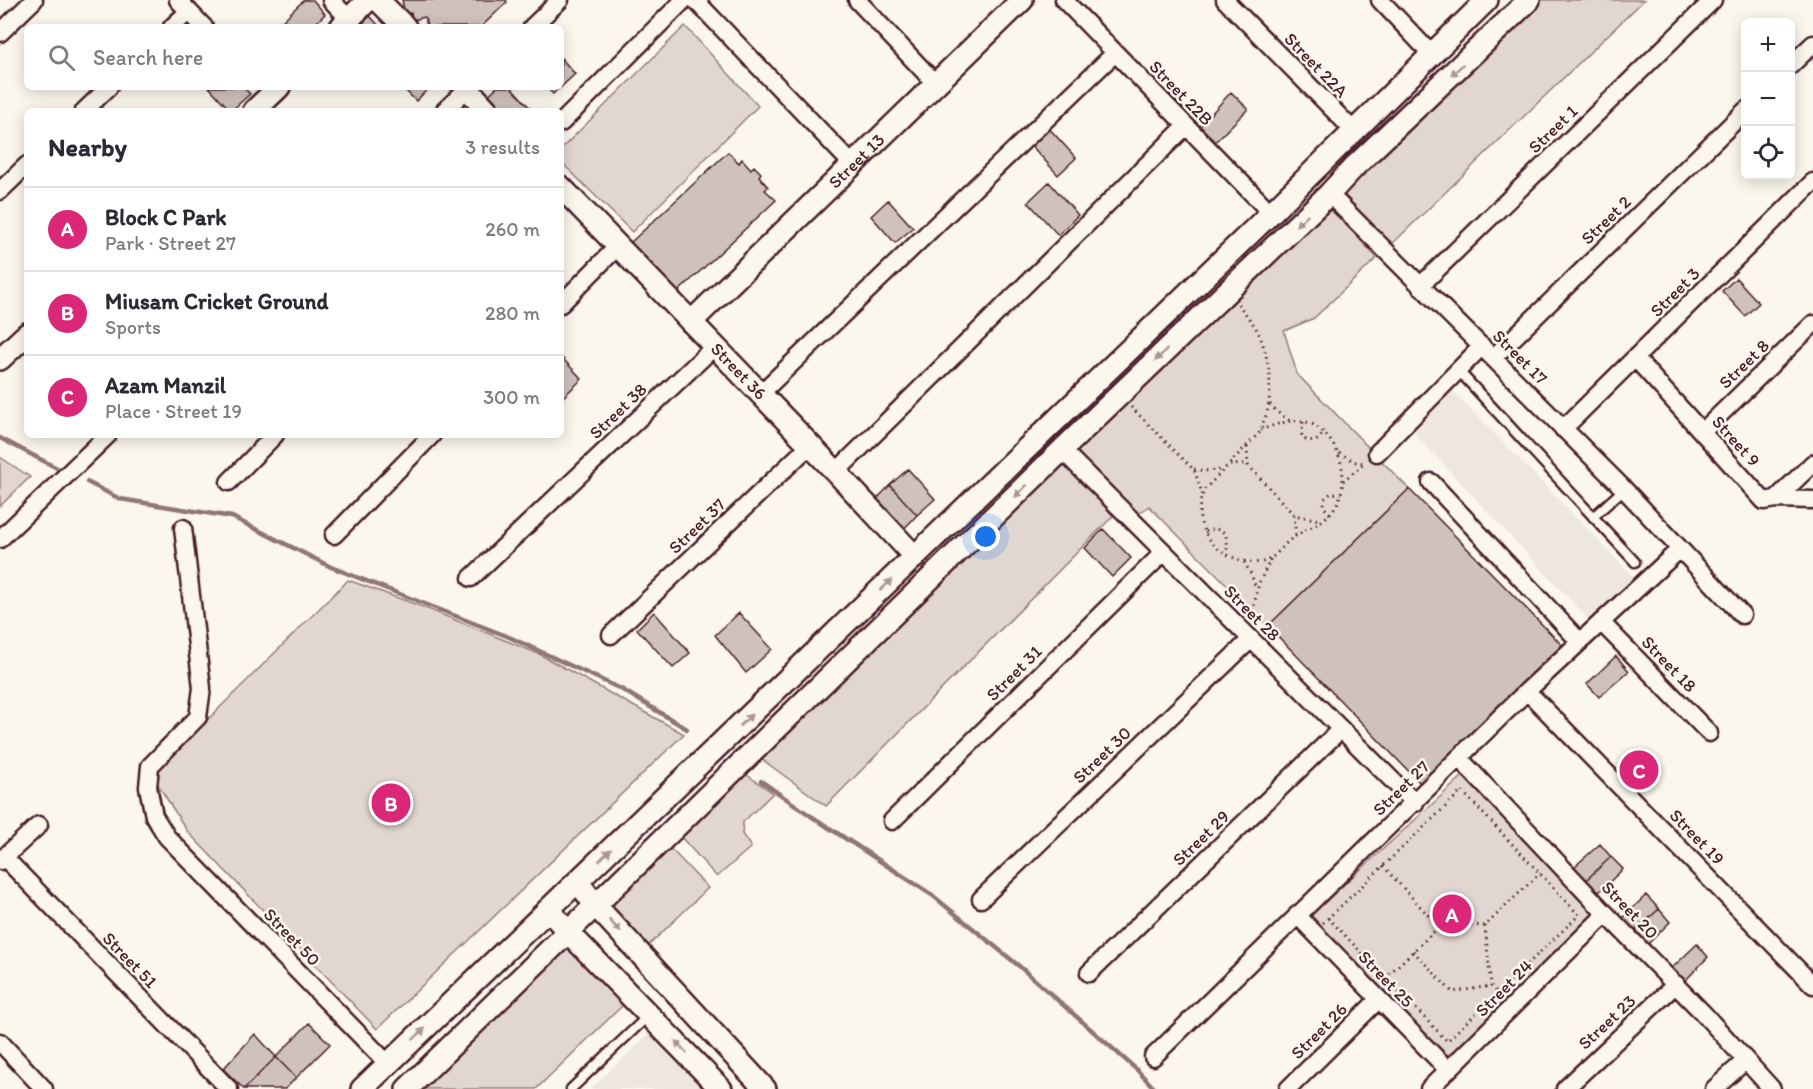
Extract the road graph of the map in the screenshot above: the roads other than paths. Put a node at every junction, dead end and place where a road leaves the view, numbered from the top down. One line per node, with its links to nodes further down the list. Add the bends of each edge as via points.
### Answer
1 (34, 0): 23 (street)
2 (332, 0): 18 (street)
3 (368, 0): 18 (street)
4 (378, 0): 21 (street)
5 (560, 0): 22 (street)
6 (684, 0): 37 (street)
7 (695, 0): 40 (street)
8 (857, 0): 29 (street)
9 (1064, 0): 26 (street, Street 22B)
10 (1225, 0): 39 (street, Street 22A)
11 (1380, 0): 27 (street)
12 (1487, 0): 17 (street)
13 (1529, 0): 24 (street)
14 (1713, 0): 49 (street, Street 1)
15 (1016, 2): 29 (street, Street 13)
16 (184, 6): 19 (street); 20 (street)
17 (1469, 18): 24 (street); 27 (street)
18 (345, 23)
19 (174, 24)
20 (201, 24)
21 (402, 24)
22 (535, 24)
23 (0, 33)
24 (1488, 40): 45 (street, one-way to 45)
25 (1813, 44): 28 (street)
26 (1115, 53): 38 (street, Street 22B); 60 (street)
27 (1432, 55): 39 (street)
28 (1795, 62)
29 (936, 84): 40 (street, Street 13)
30 (106, 90): 33 (street)
31 (465, 90): 34 (street)
32 (469, 90): 35 (street)
33 (87, 108)
34 (447, 108)
35 (485, 108)
36 (1741, 115): 56 (street, Street 2)
37 (564, 120)
38 (1186, 126): 46 (street, Street 22B); 70 (street)
39 (1354, 131): 46 (street)
40 (854, 165): 52 (street, Street 13)
41 (24, 168): 44 (street)
42 (1813, 182): 58 (street, Street 3)
43 (564, 190): 47 (street, Street 36)
44 (0, 191)
45 (1329, 194): 49 (street, Street 17); 50 (street, one-way to 50)
46 (1271, 213): 48 (street)
47 (618, 246): 51 (street); 52 (street, Street 36)
48 (1200, 280): 50 (street); 76 (street)
49 (1420, 286): 56 (street, Street 17)
50 (1222, 296): 67 (street, one-way to 67)
51 (564, 301)
52 (691, 322): 55 (street, Street 36)
53 (1813, 324): 62 (street, Street 8)
54 (24, 337): 57 (street)
55 (714, 347): 60 (street, Street 36); 86 (street, Street 38)
56 (1487, 352): 59 (street, Street 2); 61 (street, Street 17)
57 (0, 359)
58 (1636, 359): 61 (street, Street 3); 62 (street, Street 9)
59 (1458, 370): 68 (street, Street 2); 77 (lane)
60 (760, 394): 66 (street, Street 36)
61 (1563, 429): 73 (street, Street 17)
62 (1702, 432): 74 (street, Street 9, via 1764,501)
63 (105, 438): 81 (street)
64 (272, 438): 71 (street)
65 (429, 438): 80 (street)
66 (810, 446): 70 (street, Street 36); 90 (street, Street 37)
67 (1062, 450): 78 (street, one-way to 78); 83 (street, Street 28)
68 (1371, 458)
69 (1813, 463): 74 (street)
70 (836, 472): 84 (street, Street 36)
71 (229, 482)
72 (1431, 482): 91 (street)
73 (1624, 489): 77 (lane); 82 (street, Street 17)
74 (1776, 499): 75 (street)
75 (1813, 500)
76 (968, 505): 78 (street); 84 (street)
77 (1593, 517): 85 (lane)
78 (986, 525): 102 (street)
79 (183, 528): 115 (street, Street 50, via 202,688 198,717 150,766 148,787 154,816 167,837)
80 (334, 535)
81 (0, 539)
82 (1680, 549): 87 (street, Street 17); 88 (street, Street 27)
83 (1164, 552): 89 (street, Street 28); 97 (street, Street 31)
84 (915, 557): 100 (street, one-way to 84)
85 (1635, 562)
86 (471, 578)
87 (1742, 615)
88 (1601, 622): 91 (street, Street 27); 94 (street, Street 18)
89 (1245, 634): 93 (street, Street 28); 101 (street, Street 30)
90 (611, 635)
91 (1580, 642): 92 (street, Street 27)
92 (1527, 691): 95 (street, Street 27); 109 (street, Street 19)
93 (1340, 730): 96 (street, Street 28); 107 (street, Street 29)
94 (1709, 733)
95 (1460, 759): 96 (street, Street 27); 104 (street, Street 20)
96 (1414, 803): 105 (street, Street 27)
97 (892, 821)
98 (39, 825): 99 (street)
99 (2, 859): 118 (street, Street 51)
100 (578, 882): 102 (street); 103 (street)
101 (981, 899)
102 (596, 906): 106 (street); 123 (street, one-way to 123)
103 (549, 910): 106 (street); 115 (street, one-way to 103)
104 (1606, 914): 108 (street, Street 20); 116 (street, Street 24)
105 (1297, 915): 110 (street, Street 25); 113 (street, Street 27)
106 (568, 932): 111 (street); 120 (street)
107 (1089, 973)
108 (1676, 984): 114 (street, Street 20); 126 (street, Street 23)
109 (1813, 985)
110 (1374, 996): 116 (street, Street 25); 124 (street, Street 26)
111 (650, 1015): 121 (lane); 122 (street, one-way to 111)
112 (0, 1042): 117 (street)
113 (1153, 1058)
114 (1746, 1060): 127 (street); 128 (street, Street 20)
115 (388, 1064): 119 (street)
116 (1448, 1070): 125 (street, Street 24)
117 (44, 1089)
118 (229, 1089)
119 (362, 1089)
120 (407, 1089)
121 (572, 1089)
122 (721, 1089)
123 (765, 1089)
124 (1288, 1089)
125 (1429, 1089)
126 (1565, 1089)
127 (1714, 1089)
128 (1772, 1089)

